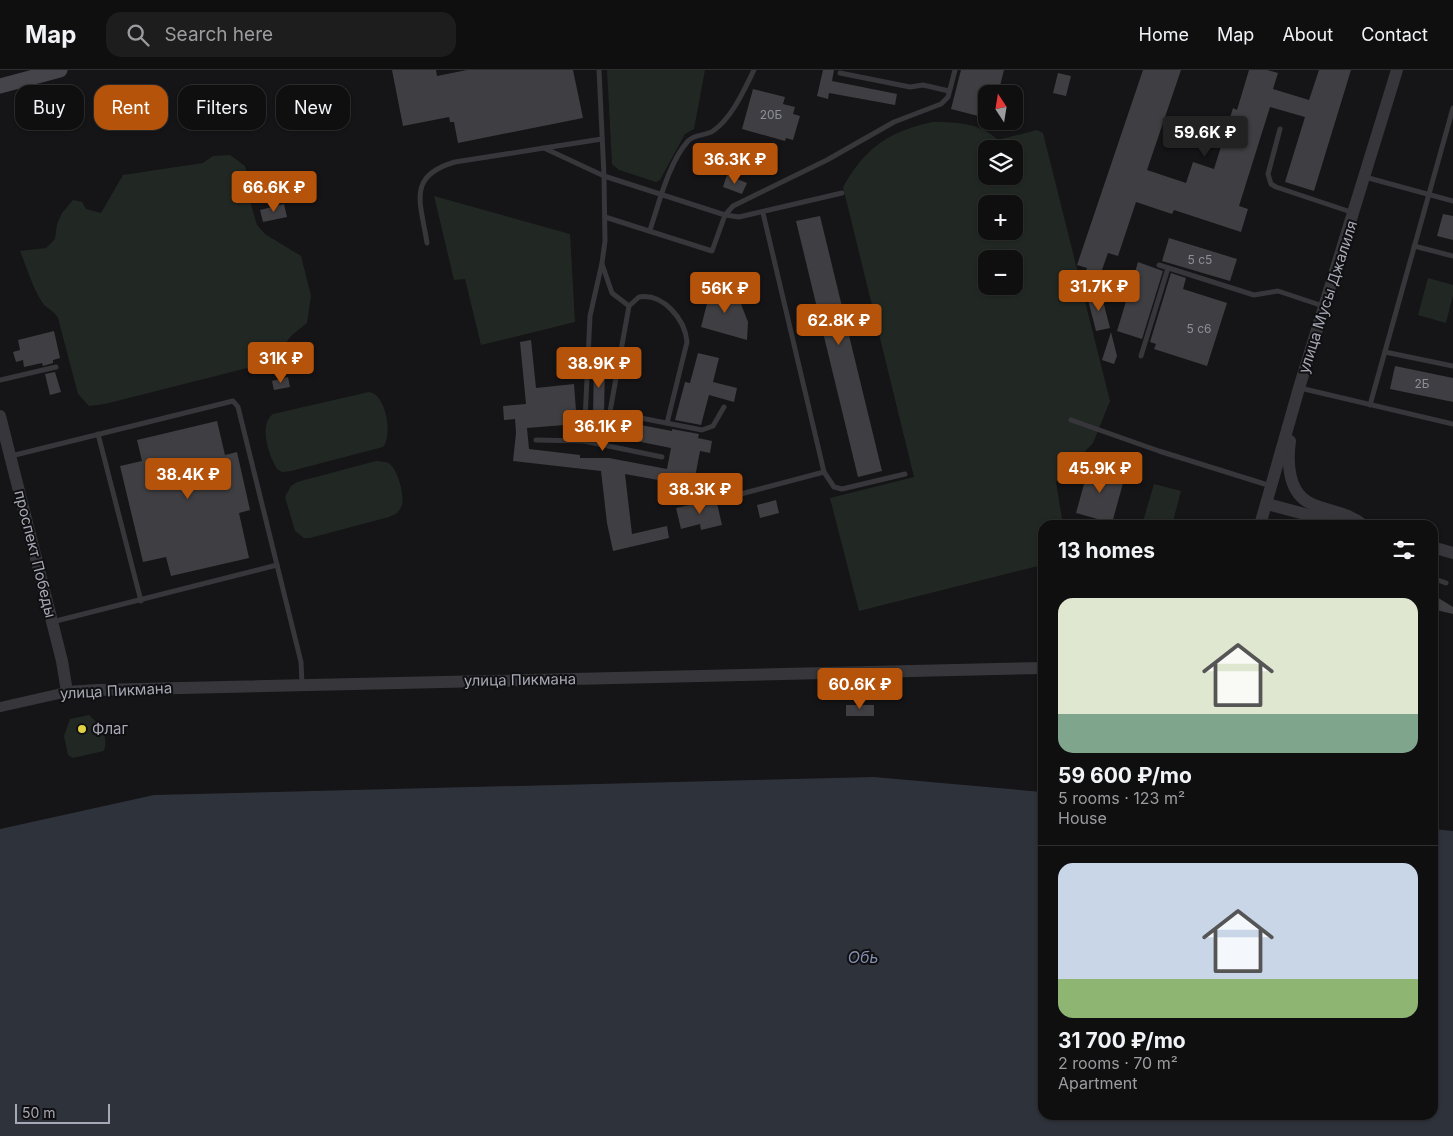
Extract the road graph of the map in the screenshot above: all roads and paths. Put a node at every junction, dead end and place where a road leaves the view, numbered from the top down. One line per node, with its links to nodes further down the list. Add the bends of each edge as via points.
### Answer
1 (60, 70): 7 (main road)
2 (599, 70): 11 (lane)
3 (754, 70): 16 (lane, via 720,125 685,145)
4 (955, 70): 8 (lane)
5 (1397, 70): 14 (street, улица Мусы Джалиля)
6 (840, 73): 8 (lane)
7 (0, 86)
8 (949, 91): 21 (lane, via 948,97 940,104 883,128 827,160 740,202)
9 (1453, 108): 17 (lane)
10 (1280, 129): 20 (lane, via 1268,174 1271,184)
11 (602, 139): 12 (lane); 13 (lane)
12 (544, 148): 13 (lane); 24 (lane, via 455,162 432,171 424,178 421,189)
13 (604, 176): 16 (lane); 22 (lane)
14 (1365, 177): 17 (lane); 20 (street, улица Мусы Джалиля)
15 (842, 193): 19 (lane)
16 (662, 194): 21 (lane); 23 (lane)
17 (1429, 194): 18 (lane); 25 (lane)
18 (1453, 201)
19 (763, 213): 21 (lane, via 739,218); 55 (lane)
20 (1354, 213): 31 (street, улица Мусы Джалиля)
21 (725, 215): 23 (lane, via 712,251)
22 (605, 216): 23 (lane); 27 (lane)
23 (650, 230)
24 (428, 243)
25 (1414, 246): 26 (lane); 32 (lane)
26 (1453, 256)
27 (602, 263): 30 (lane, via 612,293); 44 (lane, via 590,316)
28 (1158, 265): 29 (lane)
29 (1168, 268): 31 (lane, via 1254,295 1278,291); 33 (lane)
30 (629, 306): 40 (lane); 45 (lane, via 639,297 653,297 666,305 684,328 687,342)
31 (1324, 306): 37 (street, улица Мусы Джалиля)
32 (1385, 352): 34 (lane); 38 (lane)
33 (1141, 356)
34 (1453, 366)
35 (56, 367): 36 (lane)
36 (0, 380)
37 (1299, 388): 38 (lane); 41 (street, улица Мусы Джалиля)
38 (1370, 405): 46 (lane)
39 (724, 406): 45 (lane, via 713,426 707,429)
40 (610, 412): 45 (lane); 47 (lane)
41 (1291, 415): 57 (street, улица Мусы Джалиля); 62 (street, via 1288,459 1290,477 1297,492 1310,504)
42 (0, 416): 48 (street, проспект Победы)
43 (1071, 420): 57 (lane)
44 (584, 423): 47 (lane); 51 (lane)
45 (667, 423)
46 (1453, 424)
47 (607, 427): 52 (lane)
48 (2, 433): 53 (street, проспект Победы)
49 (98, 434): 53 (lane); 65 (lane, via 233,401 238,407); 68 (lane)
50 (536, 440): 51 (lane)
51 (584, 441): 52 (lane)
52 (604, 445): 54 (lane)
53 (10, 456): 69 (street, проспект Победы)
54 (662, 457)
55 (824, 472): 56 (lane, via 834,487 842,489); 58 (lane)
56 (905, 474)
57 (1271, 486): 59 (street, улица Мусы Джалиля)
58 (733, 496)
59 (1267, 504): 60 (street, улица Мусы Джалиля); 61 (street)
60 (1262, 520)
61 (1327, 520)
62 (1357, 520)
63 (1438, 549): 64 (street)
64 (1453, 553)
65 (277, 565): 68 (lane); 71 (lane, via 301,662)
66 (1438, 580): 67 (lane)
67 (1446, 583)
68 (140, 600): 69 (lane)
69 (52, 622): 72 (street, проспект Победы)
70 (1038, 668): 71 (street, улица Пикмана)
71 (302, 685): 72 (street, улица Пикмана)
72 (67, 692): 73 (street, улица Пикмана)
73 (0, 708)

